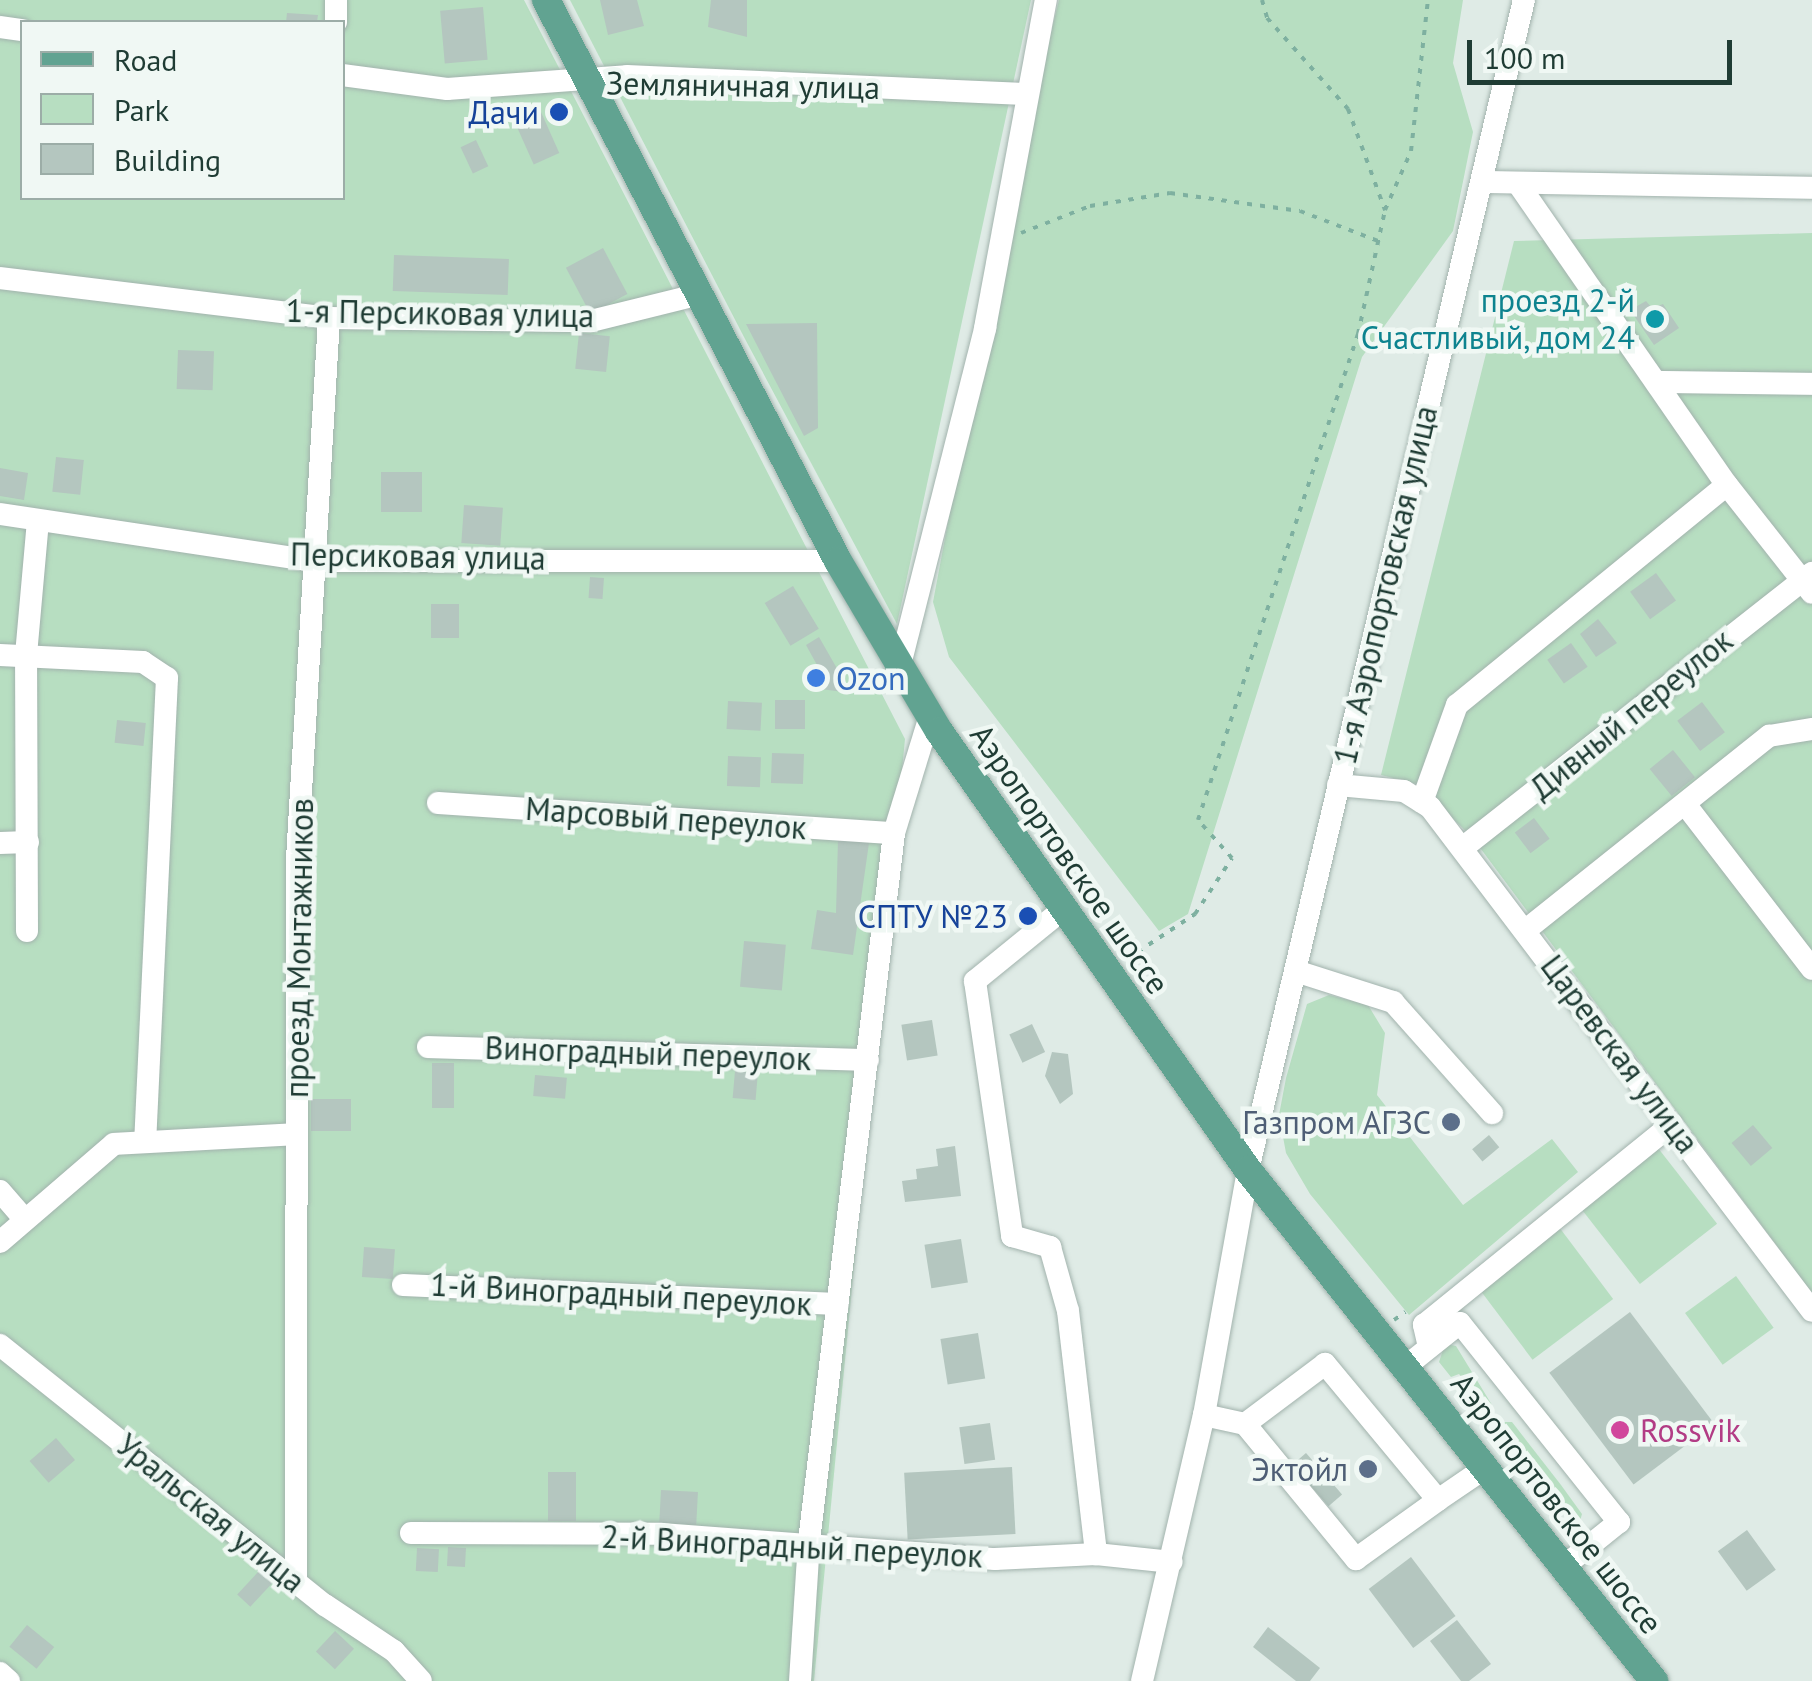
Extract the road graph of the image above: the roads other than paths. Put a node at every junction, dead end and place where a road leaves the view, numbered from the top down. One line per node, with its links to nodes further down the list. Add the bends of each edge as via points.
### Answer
1 (546, 0): 5 (main road, Аэропортовское шоссе)
2 (1046, 0): 6 (street)
3 (1524, 0): 7 (street, 1-я Аэропортовская улица)
4 (345, 75): 5 (street, Земляничная улица, via 448,89)
5 (589, 82): 6 (street, Земляничная улица, via 627,76); 11 (main road, Аэропортовское шоссе)
6 (1026, 94): 23 (street, via 985,328)
7 (1484, 182): 8 (street); 26 (street, 1-я Аэропортовская улица)
8 (1520, 185): 9 (street); 13 (street)
9 (1812, 188)
10 (0, 278): 12 (street, 1-я Персиковая улица)
11 (700, 294): 12 (street, 1-я Персиковая улица, via 591,321); 19 (main road, Аэропортовское шоссе)
12 (329, 318): 18 (street, проезд Монтажников)
13 (1656, 382): 14 (street); 15 (street)
14 (1812, 384)
15 (1727, 485): 20 (street); 27 (street, via 1457,705)
16 (0, 514): 17 (street, Персиковая улица)
17 (38, 521): 18 (street, Персиковая улица); 22 (street)
18 (316, 561): 19 (street, Персиковая улица); 43 (street, проезд Монтажников, via 297,859)
19 (838, 561): 23 (main road, Аэропортовское шоссе)
20 (1807, 582): 33 (street, Дивный переулок)
21 (0, 654): 22 (street)
22 (26, 655): 31 (street); 44 (street, via 143,662 167,678)
23 (900, 665): 24 (main road, Аэропортовское шоссе)
24 (930, 716): 30 (street); 34 (main road, Аэропортовское шоссе)
25 (1812, 729): 29 (street, via 1769,736)
26 (1338, 785): 27 (street, Царевская улица, via 1404,791); 38 (street, 1-я Аэропортовская улица)
27 (1422, 802): 33 (street, Царевская улица)
28 (438, 803): 30 (street, Марсовый переулок)
29 (1685, 804): 35 (street); 37 (street)
30 (894, 832): 40 (street)
31 (28, 842): 32 (street); 36 (street)
32 (0, 843)
33 (1466, 846): 35 (street, Царевская улица)
34 (1062, 912): 45 (main road, Аэропортовское шоссе); 61 (street, via 975,980 1012,1236 1050,1247 1068,1311)
35 (1527, 929): 42 (street, Царевская улица)
36 (28, 931)
37 (1812, 970)
38 (1299, 972): 41 (street, via 1393,1002); 45 (street, 1-я Аэропортовская улица)
39 (428, 1047): 40 (street, Виноградный переулок)
40 (868, 1060): 50 (street)
41 (1492, 1113)
42 (1672, 1124): 51 (street, Царевская улица); 53 (street, via 1424,1325)
43 (297, 1134): 44 (street); 64 (street, проезд Монтажников)
44 (145, 1138): 47 (street, via 114,1144)
45 (1248, 1170): 54 (main road, Аэропортовское шоссе); 55 (street, 1-я Аэропортовская улица)
46 (0, 1191): 47 (street)
47 (25, 1220): 48 (street)
48 (0, 1242)
49 (404, 1285): 50 (street, 1-й Виноградный переулок)
50 (838, 1304): 60 (street)
51 (1812, 1311)
52 (0, 1345): 64 (street, Уральская улица)
53 (1430, 1347): 54 (street); 63 (street, via 1460,1323 1619,1522)
54 (1405, 1367): 57 (main road, Аэропортовское шоссе)
55 (1204, 1414): 56 (street); 62 (street, 1-я Аэропортовская улица)
56 (1245, 1424): 58 (street, via 1356,1559); 58 (street, via 1325,1364)
57 (1485, 1468): 58 (street); 63 (main road, Аэропортовское шоссе)
58 (1438, 1500)
59 (411, 1533): 60 (street, 2-й Виноградный переулок)
60 (809, 1541): 61 (street, 2-й Виноградный переулок, via 995,1559); 68 (street)
61 (1096, 1554): 62 (street, 2-й Виноградный переулок)
62 (1172, 1562): 69 (street, 1-я Аэропортовская улица)
63 (1563, 1566): 70 (main road, Аэропортовское шоссе)
64 (296, 1579): 67 (street, Уральская улица, via 394,1652)
65 (0, 1673): 66 (street)
66 (8, 1681)
67 (421, 1681)
68 (800, 1681)
69 (1142, 1681)
70 (1654, 1681)

